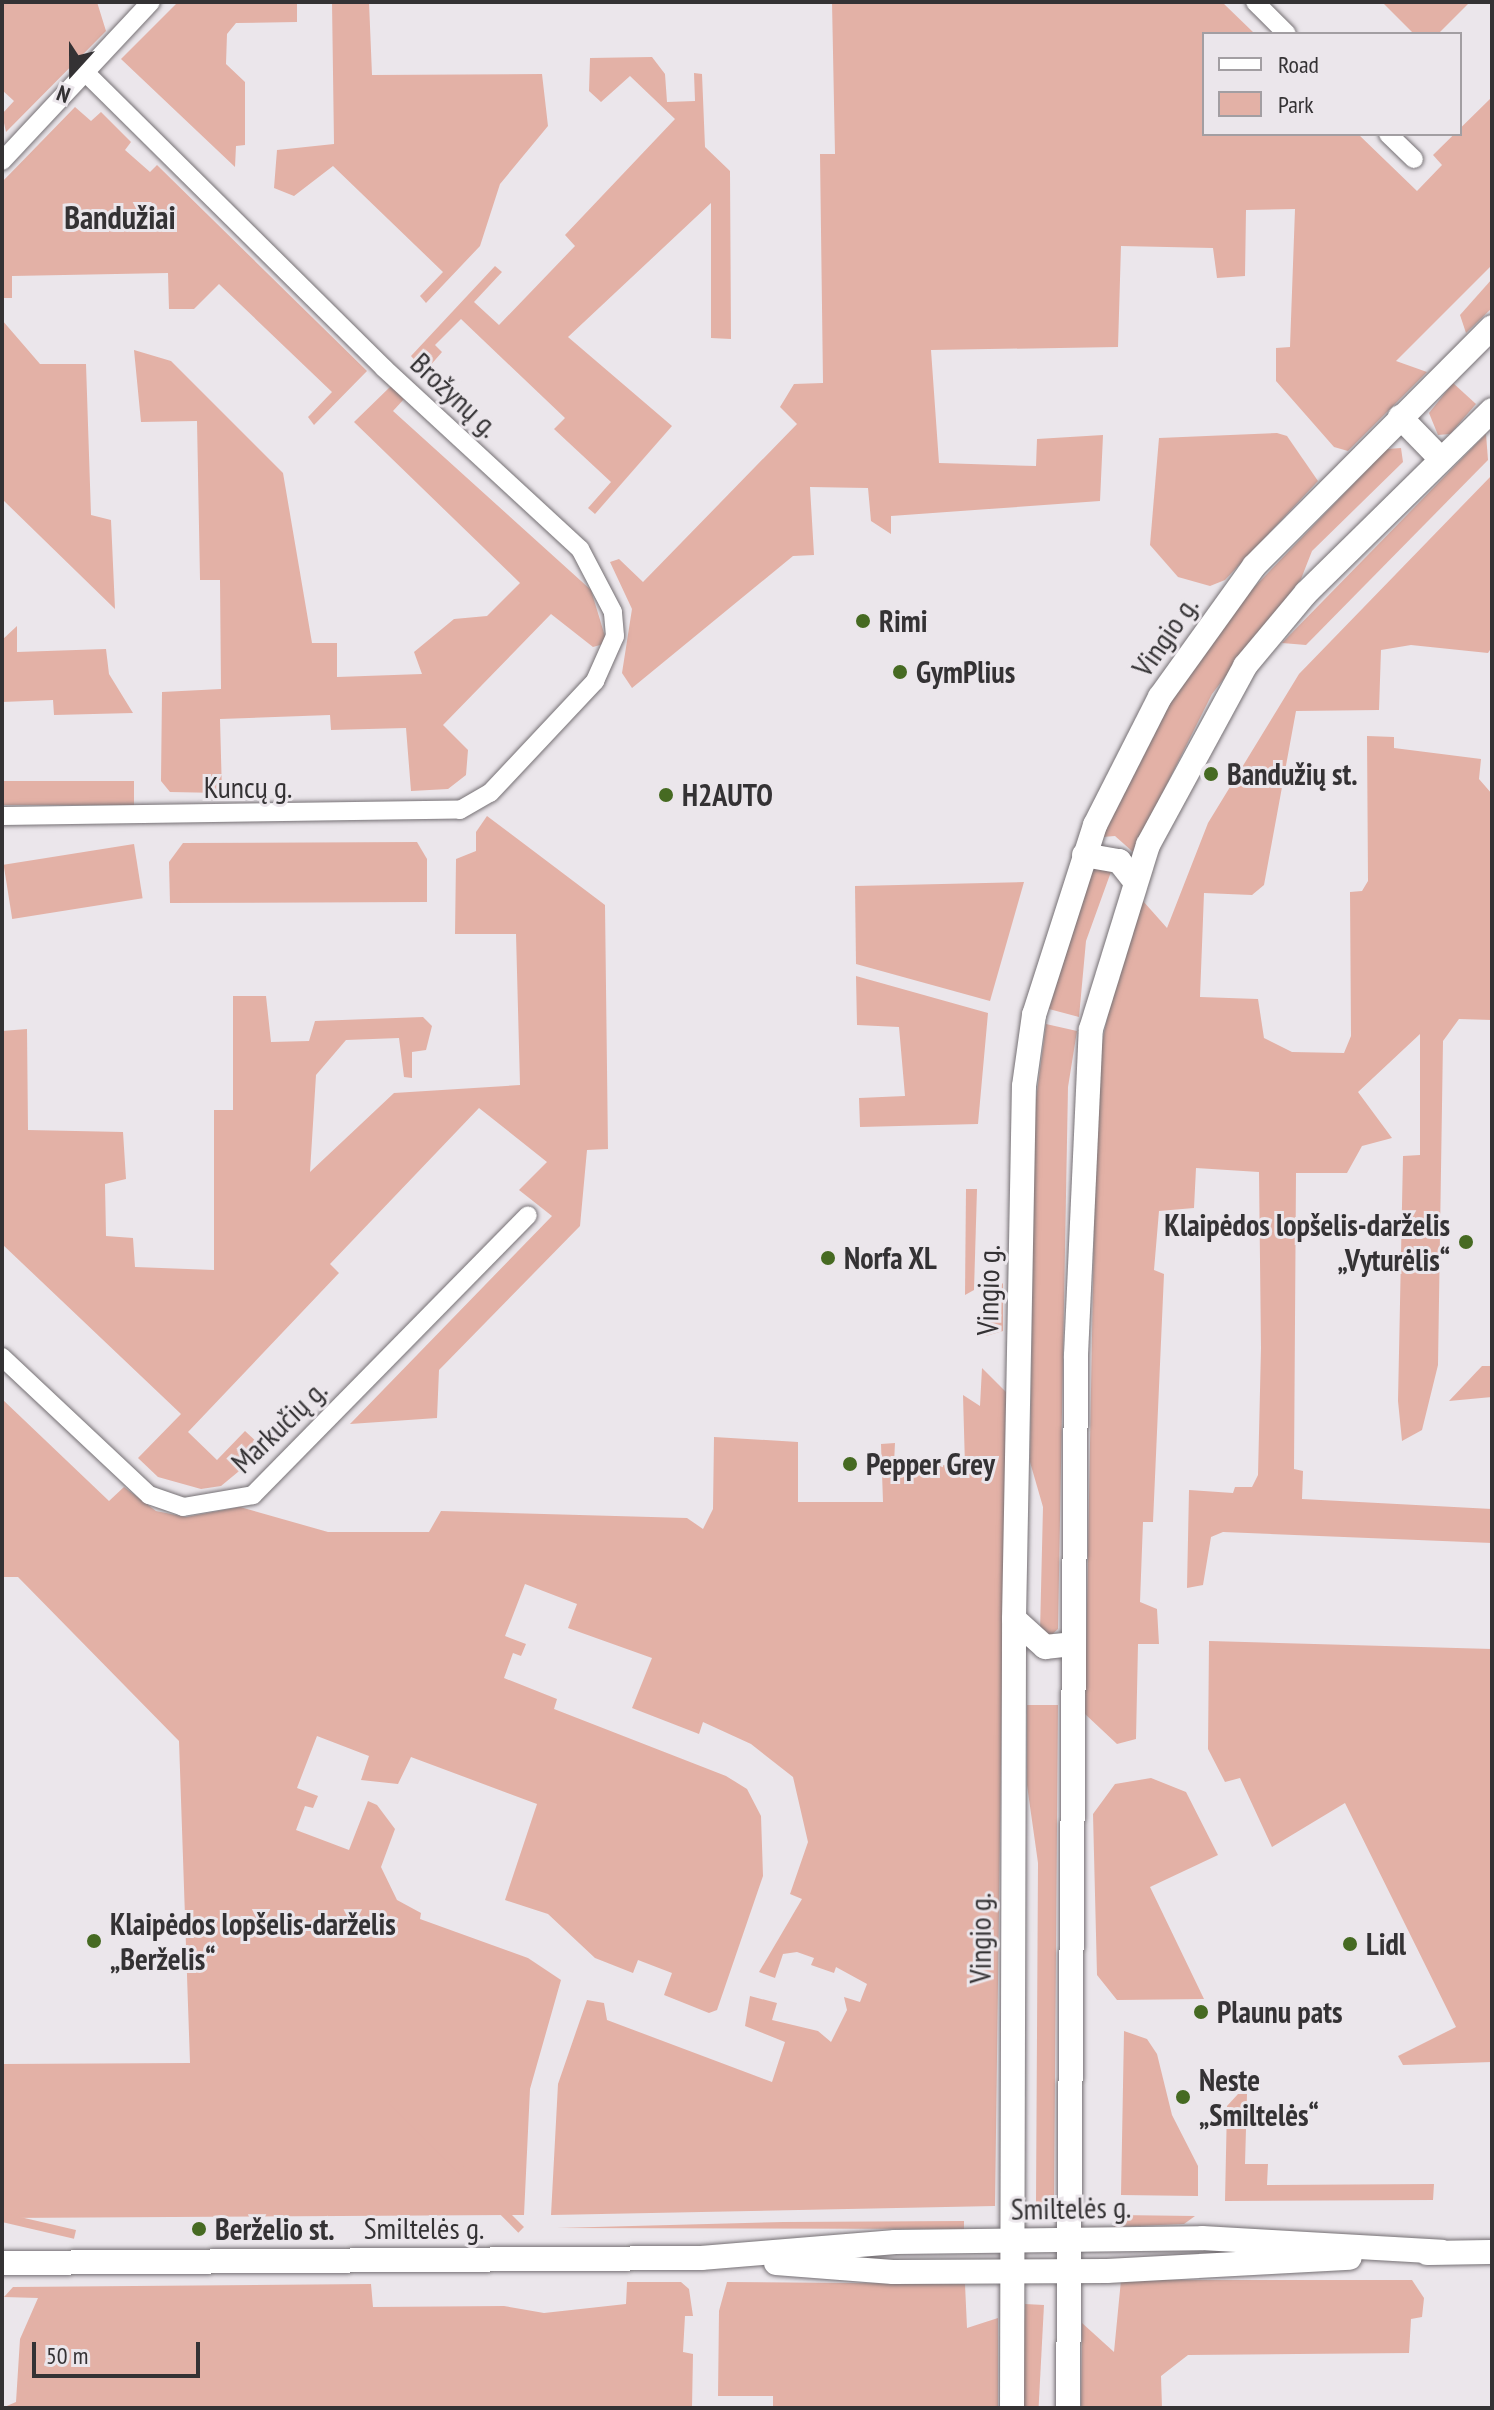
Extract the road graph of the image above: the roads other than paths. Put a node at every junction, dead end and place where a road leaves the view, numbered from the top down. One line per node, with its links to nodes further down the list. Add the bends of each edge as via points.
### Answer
1 (151, 2): 4 (street)
2 (1255, 2): 3 (street)
3 (1285, 32)
4 (83, 70): 7 (street); 12 (street, Brožynų g., via 384,368 580,549 602,583 613,612 606,663)
5 (1390, 136): 6 (street)
6 (1414, 159)
7 (2, 161)
8 (1492, 327): 10 (main road, Vingio g.)
9 (1492, 410): 11 (main road)
10 (1400, 417): 11 (main road); 14 (main road, Vingio g., via 1254,566 1199,640 1126,757)
11 (1441, 459): 15 (main road, via 1306,593 1245,666 1177,783)
12 (490, 793): 13 (street, Kuncų g., via 437,814)
13 (2, 816)
14 (1084, 855): 15 (main road, via 1119,861); 18 (main road, Vingio g., via 1048,955 1024,1086)
15 (1134, 880): 19 (main road, via 1103,972 1083,1090)
16 (528, 1215): 17 (street, Markučių g., via 253,1495 183,1507 149,1495)
17 (2, 1357)
18 (1014, 1619): 19 (main road, via 1045,1647); 20 (main road, Vingio g.)
19 (1072, 1644): 21 (main road)
20 (1012, 2240): 21 (main road, Smiltelės g.); 24 (main road, Smiltelės g.); 26 (main road, Vingio g.)
21 (1068, 2240): 22 (main road, Smiltelės g., via 1216,2239); 27 (main road)
22 (1442, 2252): 23 (main road, Smiltelės g.); 27 (main road, Smiltelės g.)
23 (1492, 2252)
24 (701, 2258): 25 (main road, Smiltelės g.); 26 (main road, Smiltelės g., via 893,2272)
25 (2, 2263)
26 (1012, 2271): 27 (main road, Smiltelės g.); 28 (main road, Vingio g.)
27 (1068, 2271): 29 (main road)
28 (1012, 2408)
29 (1068, 2408)

